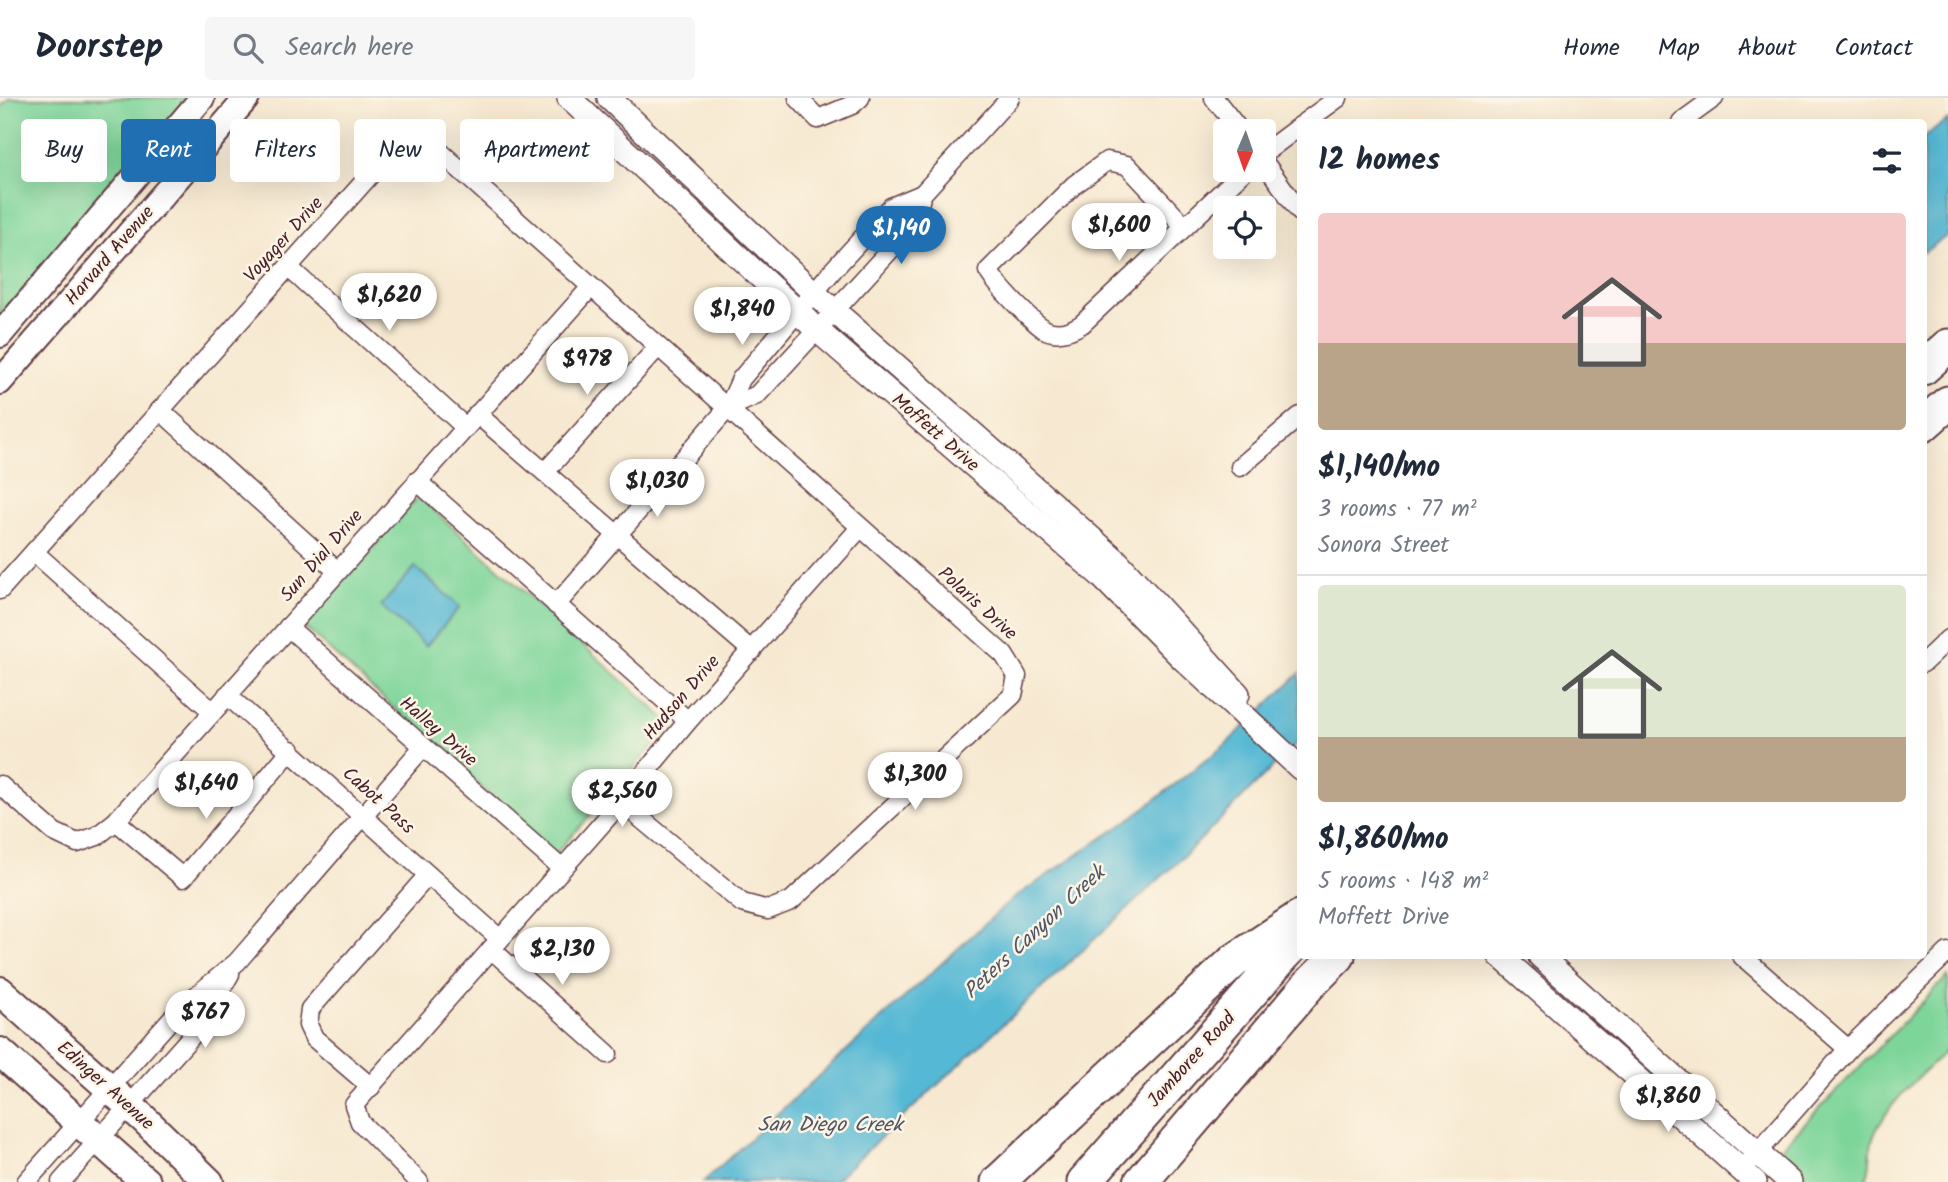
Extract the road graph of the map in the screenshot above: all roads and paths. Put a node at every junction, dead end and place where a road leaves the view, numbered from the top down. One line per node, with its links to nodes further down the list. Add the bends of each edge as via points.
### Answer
1 (202, 98): 27 (main road, Harvard Avenue)
2 (247, 98): 31 (main road, Harvard Avenue)
3 (569, 98): 24 (street, Moffett Drive)
4 (609, 98): 23 (street, Moffett Drive)
5 (798, 98): 6 (street, via 818,119)
6 (860, 98)
7 (1010, 98): 18 (street)
8 (1214, 98): 11 (street)
9 (1338, 98): 12 (street)
10 (1714, 98): 13 (street)
11 (1231, 119)
12 (1309, 119)
13 (1685, 119)
14 (1297, 128): 15 (street)
15 (1276, 144)
16 (1276, 179): 19 (street)
17 (1232, 182): 20 (street)
18 (922, 194): 23 (street, via 891,206); 25 (street, via 913,225)
19 (1297, 208)
20 (1185, 227): 20 (street, via 1082,324 1063,332 1044,329 988,271 1074,185 1107,161 1127,165)
21 (288, 267): 22 (street, Voyager Drive, via 396,146 416,145 438,150); 34 (street, Voyager Drive); 36 (street)
22 (591, 286): 29 (street, Voyager Drive); 36 (street, Sun Dial Drive)
23 (813, 292): 24 (street); 25 (street, Moffett Drive)
24 (796, 311): 26 (street, Moffett Drive); 33 (street, via 741,379)
25 (834, 311): 26 (street); 52 (street, Moffett Drive, via 1116,560)
26 (817, 330): 33 (street, via 757,394); 52 (street, Moffett Drive, via 1100,575)
27 (0, 335)
28 (1948, 346): 30 (highway)
29 (658, 347): 33 (street, Voyager Drive); 39 (street)
30 (1927, 364)
31 (0, 382)
32 (1948, 403): 37 (highway)
33 (728, 408): 41 (street, Polaris Drive); 42 (street)
34 (160, 410): 43 (street, Voyager Drive); 44 (street)
35 (1297, 419): 38 (street)
36 (471, 420): 39 (street); 40 (street, Sun Dial Drive)
37 (1927, 421)
38 (1240, 467)
39 (545, 472): 42 (street)
40 (417, 481): 44 (street, Sun Dial Drive); 46 (street)
41 (860, 528): 49 (street, Hudson Drive); 60 (street, Polaris Drive, via 1004,655 1017,676 1013,695 790,901 768,910 742,903)
42 (618, 535): 46 (street); 49 (street)
43 (34, 552): 45 (street, Voyager Drive); 53 (street)
44 (336, 570): 47 (street, Sun Dial Drive)
45 (0, 590)
46 (556, 605): 54 (street)
47 (288, 627): 51 (street, Sun Dial Drive); 55 (street, Halley Drive)
48 (1948, 639): 50 (street)
49 (752, 651): 54 (street, Hudson Drive)
50 (1927, 659)
51 (227, 695): 53 (street, Sun Dial Drive); 57 (street, Cabot Pass)
52 (1235, 700): 56 (street, Moffett Drive); 58 (street, Moffett Drive)
53 (212, 712): 62 (street, Sun Dial Drive)
54 (688, 721): 60 (street, Hudson Drive)
55 (423, 747): 61 (street); 63 (street, Halley Drive)
56 (1297, 748)
57 (291, 750): 61 (street, Cabot Pass); 62 (street, via 183,878)
58 (1297, 765)
59 (0, 785): 62 (street, Sun Dial Drive, via 54,832 77,843 97,836)
60 (621, 802): 63 (street, Hudson Drive)
61 (363, 816): 64 (street, Cabot Pass); 73 (street)
62 (116, 821)
63 (561, 868): 67 (street, Hudson Drive)
64 (428, 875): 67 (street, Cabot Pass); 78 (street, via 310,1009 308,1025 314,1038)
65 (1297, 920): 90 (highway, via 1234,961)
66 (1297, 940): 91 (highway, Jamboree Road)
67 (496, 944): 77 (street, Cabot Pass); 78 (street, Hudson Drive)
68 (1948, 952): 75 (street)
69 (1335, 959): 84 (highway, Jamboree Road)
70 (1503, 959): 83 (street)
71 (1543, 959): 82 (street)
72 (1745, 959): 75 (street)
73 (237, 962): 79 (street, via 180,1009); 80 (street, via 198,1029)
74 (0, 991): 79 (main road, Edinger Avenue)
75 (1848, 1049): 82 (street)
76 (0, 1052): 81 (main road)
77 (607, 1054)
78 (371, 1087): 89 (street, Hudson Drive, via 355,1105 360,1122)
79 (107, 1088): 80 (main road, Edinger Avenue); 81 (street)
80 (130, 1107): 81 (street); 88 (main road, Edinger Avenue)
81 (88, 1131): 85 (street); 86 (street); 87 (main road)
82 (1758, 1152): 83 (street); 92 (street)
83 (1748, 1176)
84 (1147, 1177)
85 (26, 1182)
86 (61, 1182)
87 (146, 1182)
88 (209, 1182)
89 (419, 1182)
90 (998, 1182)
91 (1084, 1182)
92 (1790, 1182)

